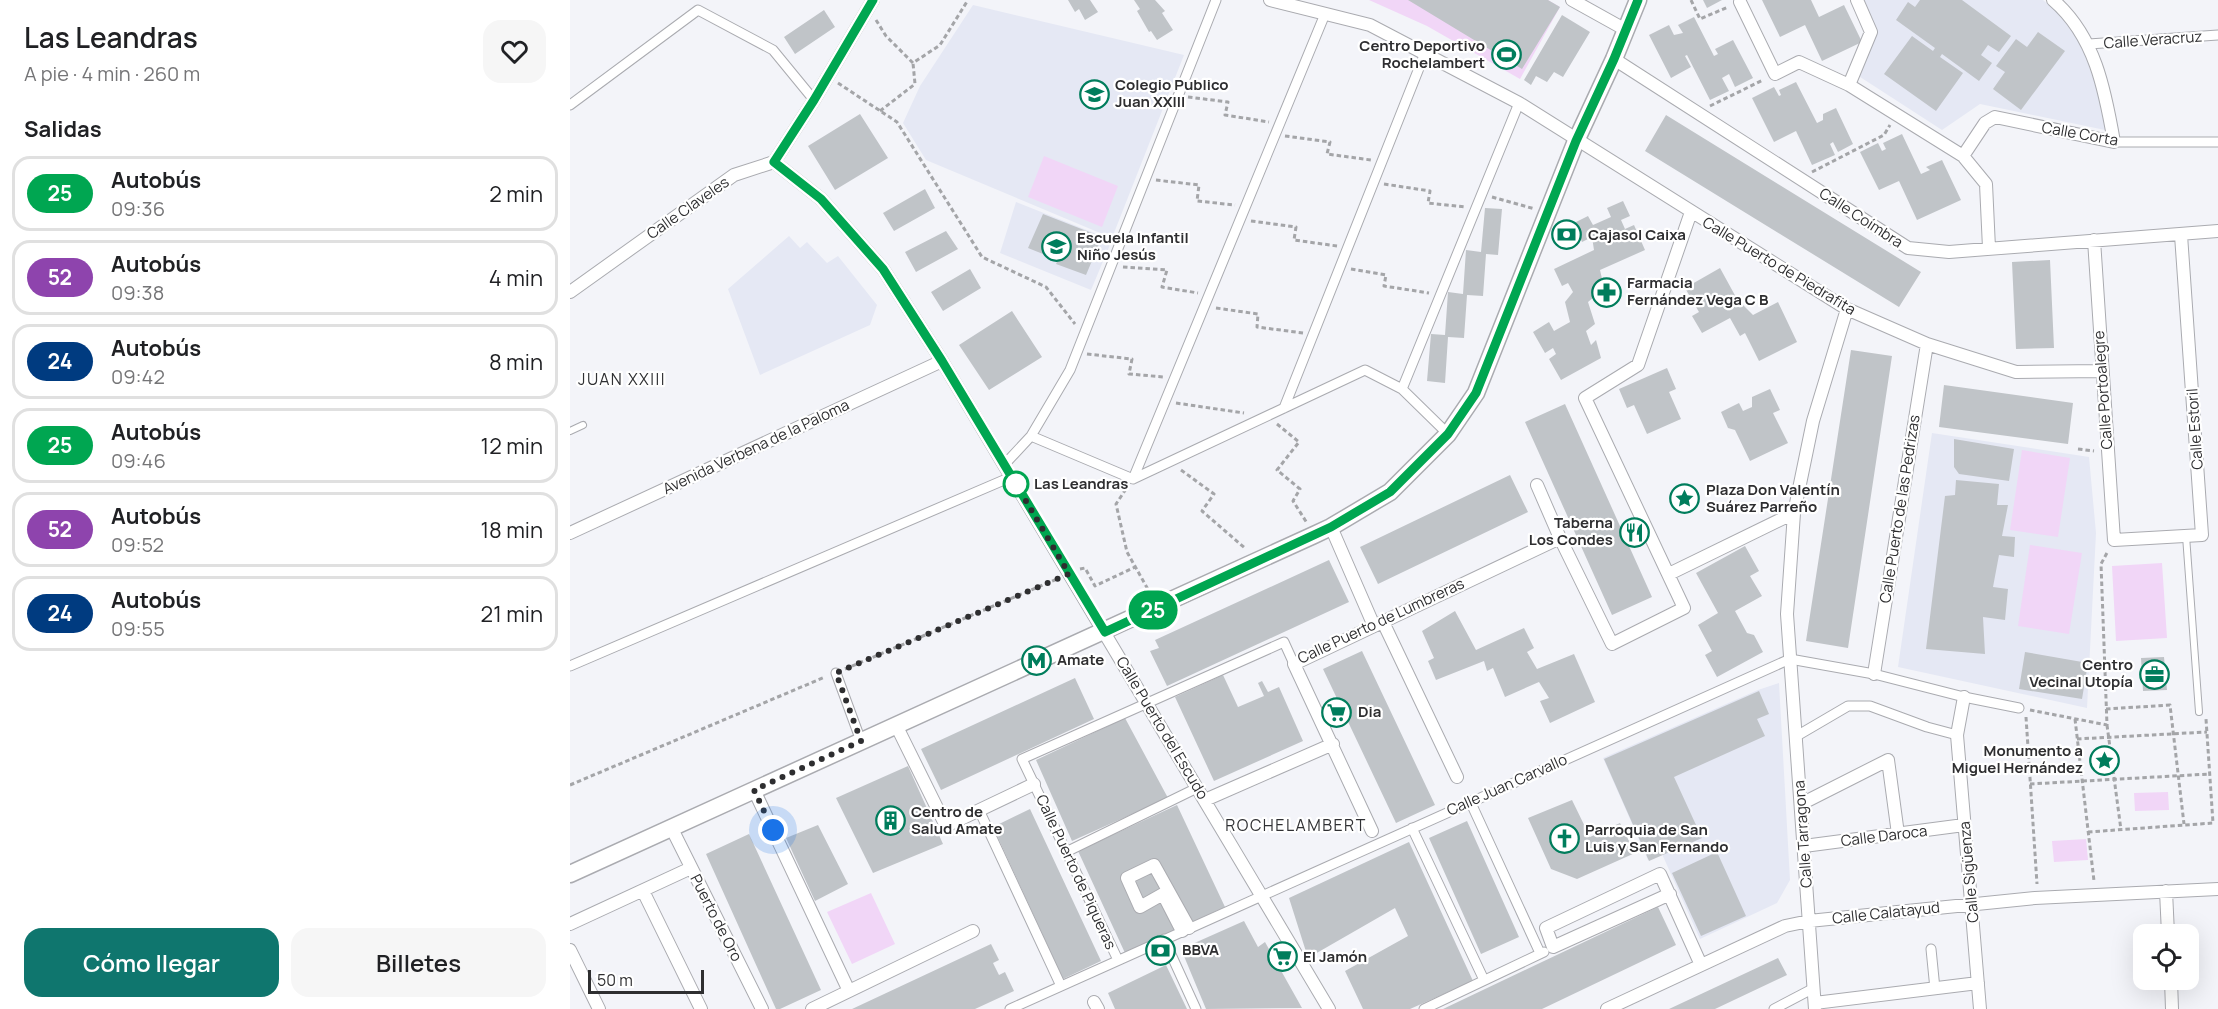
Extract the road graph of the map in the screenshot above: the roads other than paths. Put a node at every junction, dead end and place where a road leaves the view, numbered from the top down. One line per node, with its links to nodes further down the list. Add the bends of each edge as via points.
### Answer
1 (1216, 0): 39 (street, via 1070,370)
2 (1270, 0): 9 (street, Calle Puerto de Piedrafita)
3 (1572, 0): 10 (street)
4 (1638, 0): 10 (street)
5 (1857, 0): 15 (street, via 1872,32)
6 (2053, 0): 12 (street)
7 (1740, 2): 15 (street, via 1775,74 1799,62)
8 (871, 4): 16 (street)
9 (1325, 14): 13 (street, Calle Puerto de Piedrafita, via 1370,25); 42 (street)
10 (1626, 30): 14 (street)
11 (2218, 35): 12 (street, Calle Veracruz)
12 (2088, 44): 20 (street, via 2105,88)
13 (1425, 53): 17 (street, Calle Puerto de Piedrafita); 35 (street)
14 (1614, 59): 19 (street); 28 (street, Calle Coímbra, via 1908,248 1948,252)
15 (1849, 85): 22 (street)
16 (814, 100): 18 (street, via 773,50 698,10); 23 (street)
17 (1519, 103): 19 (street, Calle Puerto de Piedrafita); 34 (street)
18 (570, 105)
19 (1576, 141): 24 (street, Calle Puerto de Piedrafita); 38 (street, via 1476,393)
20 (2114, 142): 21 (street, Calle Corta); 22 (street, Calle Corta, via 1995,117 1984,123)
21 (2218, 142)
22 (1963, 156): 28 (street, via 1986,184)
23 (774, 162): 29 (street, Calle Claveles, via 734,175); 32 (street, Calle Puerto del Escudo, via 821,199 883,269)
24 (1691, 212): 30 (street, Calle Puerto de Piedrafita); 49 (street, via 1638,365 1585,398)
25 (2218, 231): 26 (street, Calle Coímbra)
26 (2181, 235): 27 (street, Calle Coímbra); 47 (street, Calle Estoril, via 2202,535)
27 (2094, 240): 28 (street, Calle Coímbra); 33 (street, Calle Portoalegre)
28 (1989, 248)
29 (570, 292)
30 (1847, 309): 31 (street, Calle Puerto de Piedrafita); 44 (street, Calle Tarragona, via 1813,422)
31 (1927, 344): 33 (street, Calle Puerto de Piedrafita, via 2016,372); 56 (street, Calle Puerto de las Pedrizas)
32 (942, 361): 40 (street, Calle Puerto del Escudo); 46 (street, Avenida Verbena de la Paloma)
33 (2102, 371): 47 (street, Calle Portoalegre, via 2114,540)
34 (1402, 389): 35 (street, via 1365,370); 38 (street)
35 (1284, 408): 42 (street)
36 (583, 425): 37 (lane)
37 (570, 431)
38 (1448, 434): 45 (street, via 1390,492)
39 (1031, 436): 40 (street); 42 (street)
40 (1004, 465): 41 (street, Calle Puerto del Escudo)
41 (1011, 477): 51 (street, Calle Puerto del Escudo); 54 (street)
42 (1132, 479)
43 (1537, 485): 48 (street)
44 (1794, 513): 49 (street); 52 (street, Calle Tarragona, via 1787,614)
45 (1331, 527): 50 (street); 51 (street)
46 (570, 533)
47 (2186, 536): 60 (lane)
48 (1560, 538): 49 (street, via 1612,644 1684,608); 50 (street, Calle Puerto de Lumbreras)
49 (1669, 574)
50 (1378, 624): 53 (street, Calle Puerto de Lumbreras); 66 (street)
51 (1105, 632): 58 (street, Calle Puerto del Escudo); 61 (street)
52 (1790, 659): 56 (street); 63 (street, Calle Tarragona); 71 (street, Calle Juan Carvallo)
53 (1294, 664): 58 (street, Calle Puerto de Lumbreras, via 1284,642); 65 (street)
54 (570, 666)
55 (836, 673): 64 (street)
56 (1874, 674): 57 (street)
57 (1964, 698): 59 (street); 62 (street, Calle Sigüenza)
58 (1146, 702): 67 (street, Calle Puerto de Piqueras, via 1022,759); 68 (street, Calle Puerto del Escudo)
59 (2019, 708)
60 (2202, 712)
61 (896, 725): 64 (street); 73 (street, via 946,826)
62 (1957, 735): 63 (street, via 1870,706 1848,706); 74 (street, Calle Sigüenza)
63 (1796, 737): 72 (street, Calle Tarragona)
64 (861, 741): 69 (street)
65 (1332, 744): 70 (street); 77 (street)
66 (1457, 777)
67 (1034, 784): 73 (street); 80 (street, Calle Puerto de Piqueras)
68 (1197, 788): 70 (street, Calle Puerto del Escudo); 80 (street)
69 (754, 790): 75 (street); 107 (street)
70 (1204, 800): 87 (street, Calle Puerto del Escudo)
71 (1470, 801): 76 (street, Calle Juan Carvallo); 98 (street)
72 (1801, 804): 78 (street, via 1888,760); 79 (street, Calle Tarragona)
73 (979, 810): 103 (street)
74 (1964, 825): 78 (street, Calle Daroca); 88 (street, Calle Sigüenza)
75 (671, 827): 81 (street, Puerto de Oro); 82 (street)
76 (1412, 828): 87 (street, Calle Juan Carvallo); 101 (street)
77 (1372, 831)
78 (1898, 834): 79 (street, Calle Daroca)
79 (1804, 846): 89 (street, Calle Tarragona)
80 (1066, 852): 99 (street, Calle Puerto de Piqueras)
81 (692, 868): 84 (street); 112 (street, Puerto de Oro)
82 (570, 873)
83 (2218, 889): 85 (street, Calle Calatayud)
84 (643, 891): 90 (street); 111 (street)
85 (2166, 891): 88 (street, Calle Calatayud); 91 (street)
86 (1670, 894): 95 (street); 95 (street, via 1660,874 1546,928); 100 (street)
87 (1261, 895): 92 (street, Calle Juan Carvallo); 109 (street, Calle Puerto del Escudo)
88 (1971, 904): 89 (street, Calle Calatayud); 102 (street, Calle Sigüenza)
89 (1809, 921): 100 (street, Calle Calatayud, via 1785,927); 104 (street, Calle Tarragona)
90 (570, 924)
91 (2168, 924)
92 (1186, 930): 92 (street, via 1154,865 1126,878 1140,907 1163,894); 94 (street, Calle Juan Carvallo)
93 (973, 931): 107 (street)
94 (1164, 939): 99 (street, Calle Juan Carvallo); 115 (street)
95 (1553, 947): 98 (street)
96 (1931, 949): 105 (street)
97 (570, 950): 110 (street)
98 (1540, 953): 101 (street)
99 (1118, 960): 103 (street, Calle Juan Carvallo)
100 (1701, 965): 117 (street, Calle Calatayud)
101 (1484, 980): 116 (street)
102 (1978, 983): 105 (street); 119 (street, Calle Sigüenza)
103 (1061, 986): 114 (street, Calle Juan Carvallo)
104 (1814, 988): 108 (street, Calle Tarragona); 118 (street)
105 (1935, 989): 108 (street)
106 (2171, 990): 120 (street)
107 (849, 991): 113 (street)
108 (1815, 1006)
109 (1326, 1008)
110 (599, 1009)
111 (701, 1009)
112 (762, 1009)
113 (812, 1009)
114 (1010, 1009)
115 (1196, 1009)
116 (1424, 1009)
117 (1607, 1009)
118 (1774, 1009)
119 (1980, 1009)
120 (2172, 1009)

